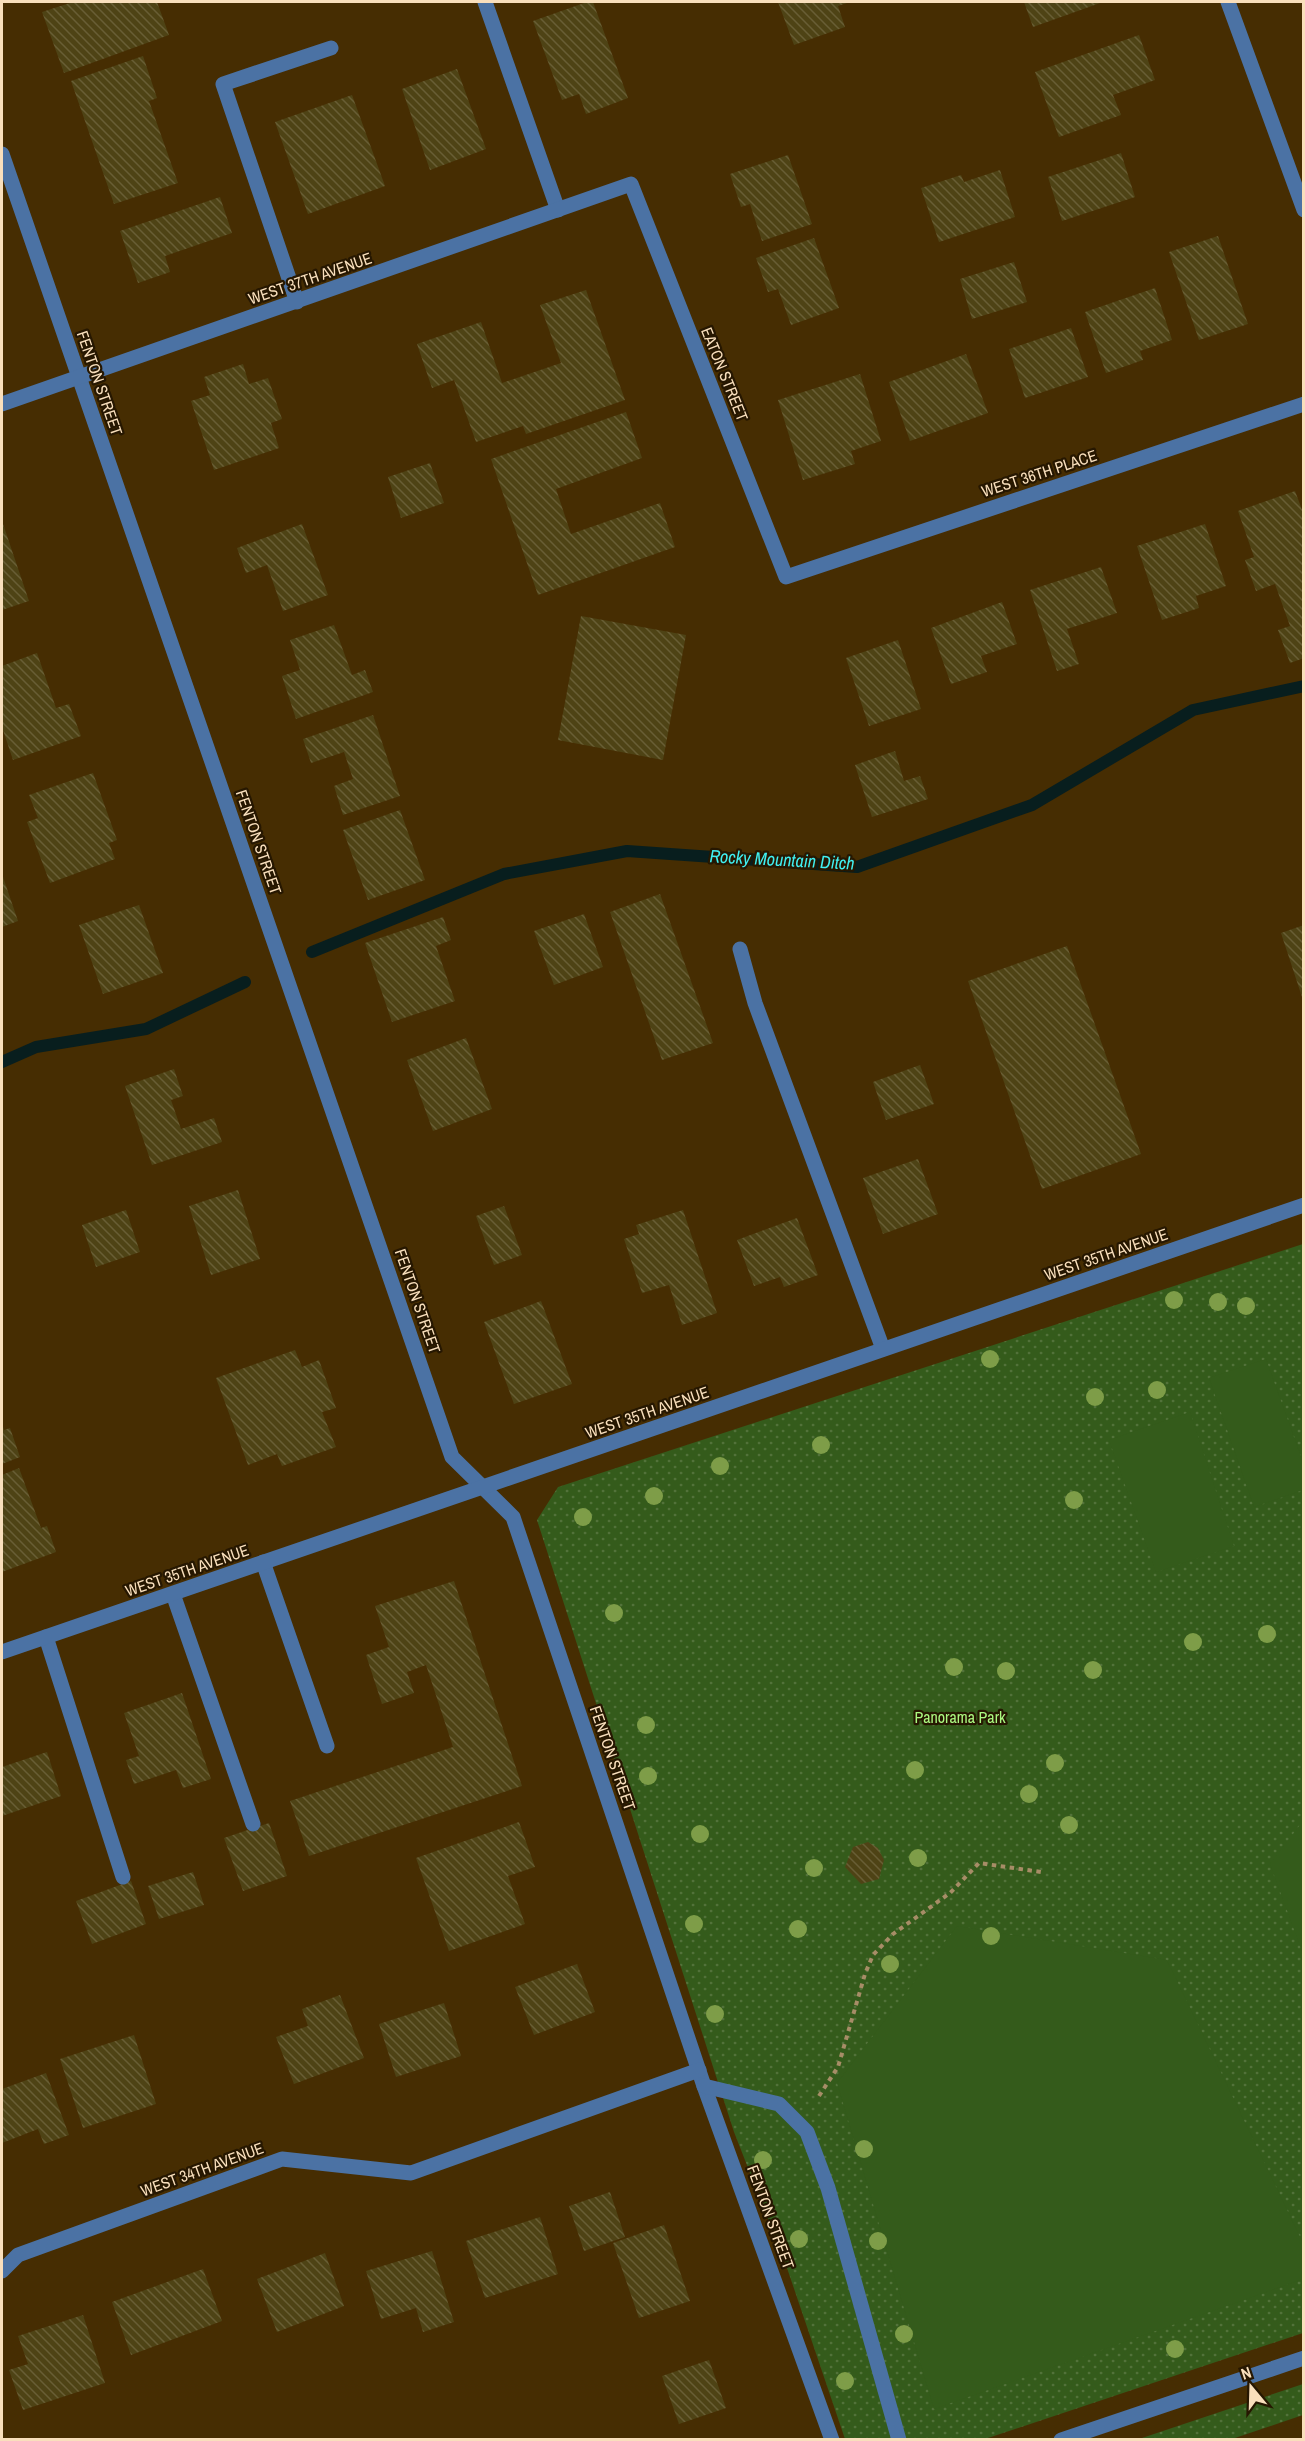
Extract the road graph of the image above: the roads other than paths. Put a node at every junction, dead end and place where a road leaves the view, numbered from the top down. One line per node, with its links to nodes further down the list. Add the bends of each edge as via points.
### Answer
1 (485, 2): 6 (street)
2 (1228, 2): 7 (street)
3 (331, 48): 8 (street, via 223,84)
4 (2, 154): 9 (street, FENTON STREET)
5 (631, 184): 6 (street, WEST 37TH AVENUE); 12 (street, EATON STREET)
6 (558, 210): 8 (street, WEST 37TH AVENUE)
7 (1304, 210)
8 (297, 302): 9 (street, WEST 37TH AVENUE)
9 (79, 378): 10 (street, WEST 37TH AVENUE); 16 (street, FENTON STREET, via 453,1457)
10 (2, 404)
11 (1304, 404): 12 (street, WEST 36TH PLACE)
12 (786, 577)
13 (740, 949): 15 (street, via 755,1004)
14 (1304, 1205): 15 (street, WEST 35TH AVENUE)
15 (883, 1349): 16 (street, WEST 35TH AVENUE)
16 (484, 1486): 17 (street, WEST 35TH AVENUE); 24 (street, FENTON STREET, via 513,1517)
17 (263, 1562): 18 (street, WEST 35TH AVENUE); 21 (street)
18 (173, 1593): 19 (street, WEST 35TH AVENUE); 22 (street)
19 (46, 1637): 20 (street, WEST 35TH AVENUE); 23 (street)
20 (2, 1652)
21 (327, 1746)
22 (253, 1824)
23 (123, 1877)
24 (699, 2070): 25 (street, FENTON STREET); 26 (street, WEST 34TH AVENUE, via 411,2173 282,2159 18,2255)
25 (704, 2086): 28 (street, FENTON STREET); 29 (street, via 779,2104 807,2132 828,2188)
26 (2, 2271)
27 (1304, 2358): 30 (street)
28 (832, 2439)
29 (899, 2439)
30 (1062, 2439)

